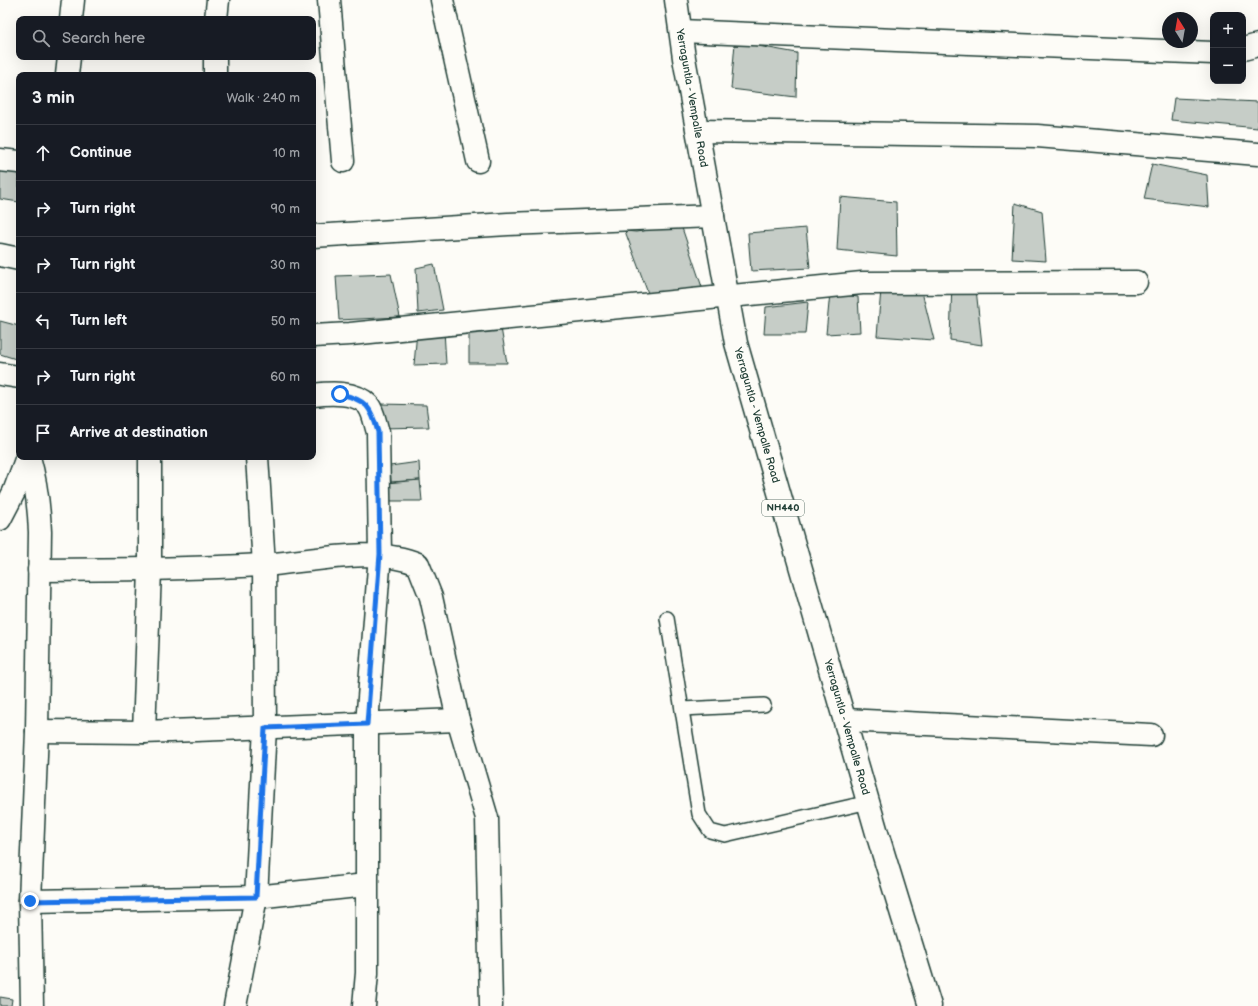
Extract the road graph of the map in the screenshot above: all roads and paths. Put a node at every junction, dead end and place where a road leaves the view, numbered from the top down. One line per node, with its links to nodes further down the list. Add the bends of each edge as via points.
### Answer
1 (73, 0): 6 (main road)
2 (218, 0): 7 (main road)
3 (329, 0): 21 (main road)
4 (442, 0): 19 (main road)
5 (676, 0): 8 (main road, Yerraguntla - Vempalle Road / NH440)
6 (71, 16)
7 (216, 16)
8 (681, 31): 11 (main road); 16 (main road, Yerraguntla - Vempalle Road / NH440)
9 (1258, 45): 10 (main road)
10 (1246, 48)
11 (1210, 53)
12 (69, 60): 14 (main road)
13 (215, 60): 15 (main road)
14 (67, 72)
15 (215, 72)
16 (698, 131): 17 (main road, via 1036,136); 22 (main road, Yerraguntla - Vempalle Road / NH440)
17 (1258, 154)
18 (0, 160): 20 (main road)
19 (478, 161)
20 (16, 162)
21 (343, 162)
22 (713, 216): 23 (main road, via 508,224); 27 (main road, Yerraguntla - Vempalle Road / NH440)
23 (316, 236)
24 (0, 255): 25 (main road)
25 (16, 259)
26 (1136, 282): 27 (main road, via 862,283)
27 (727, 296): 28 (main road); 46 (main road, Yerraguntla - Vempalle Road / NH440, via 736,343)
28 (316, 336)
29 (0, 374): 30 (main road)
30 (16, 377)
31 (316, 394): 38 (main road, via 356,397 368,405 374,416 378,432)
32 (26, 460): 36 (main road)
33 (29, 460): 40 (main road, via 39,506)
34 (150, 460): 41 (main road)
35 (257, 460): 39 (main road)
36 (7, 491): 37 (main road)
37 (0, 519)
38 (380, 554): 39 (main road); 45 (main road, via 404,558 418,564 431,596); 47 (main road)
39 (264, 565): 41 (main road); 48 (main road)
40 (39, 570): 41 (main road); 49 (main road)
41 (150, 570): 50 (main road)
42 (667, 618): 44 (lane)
43 (764, 706): 44 (lane)
44 (682, 709): 52 (lane, via 699,814 710,831 725,835)
45 (458, 720): 47 (main road); 59 (main road, via 487,818)
46 (845, 720): 51 (main road); 52 (main road, Yerraguntla - Vempalle Road / NH440)
47 (367, 724): 48 (main road); 53 (main road)
48 (265, 728): 50 (main road); 54 (main road)
49 (38, 732): 50 (main road); 55 (main road)
50 (144, 732)
51 (1151, 735)
52 (869, 802): 60 (main road, Yerraguntla - Vempalle Road / NH440)
53 (366, 885): 54 (main road); 58 (main road, via 367,973)
54 (256, 897): 55 (main road); 57 (main road)
55 (30, 901): 56 (main road)
56 (32, 1006)
57 (235, 1006)
58 (364, 1006)
59 (491, 1006)
60 (930, 1006)

